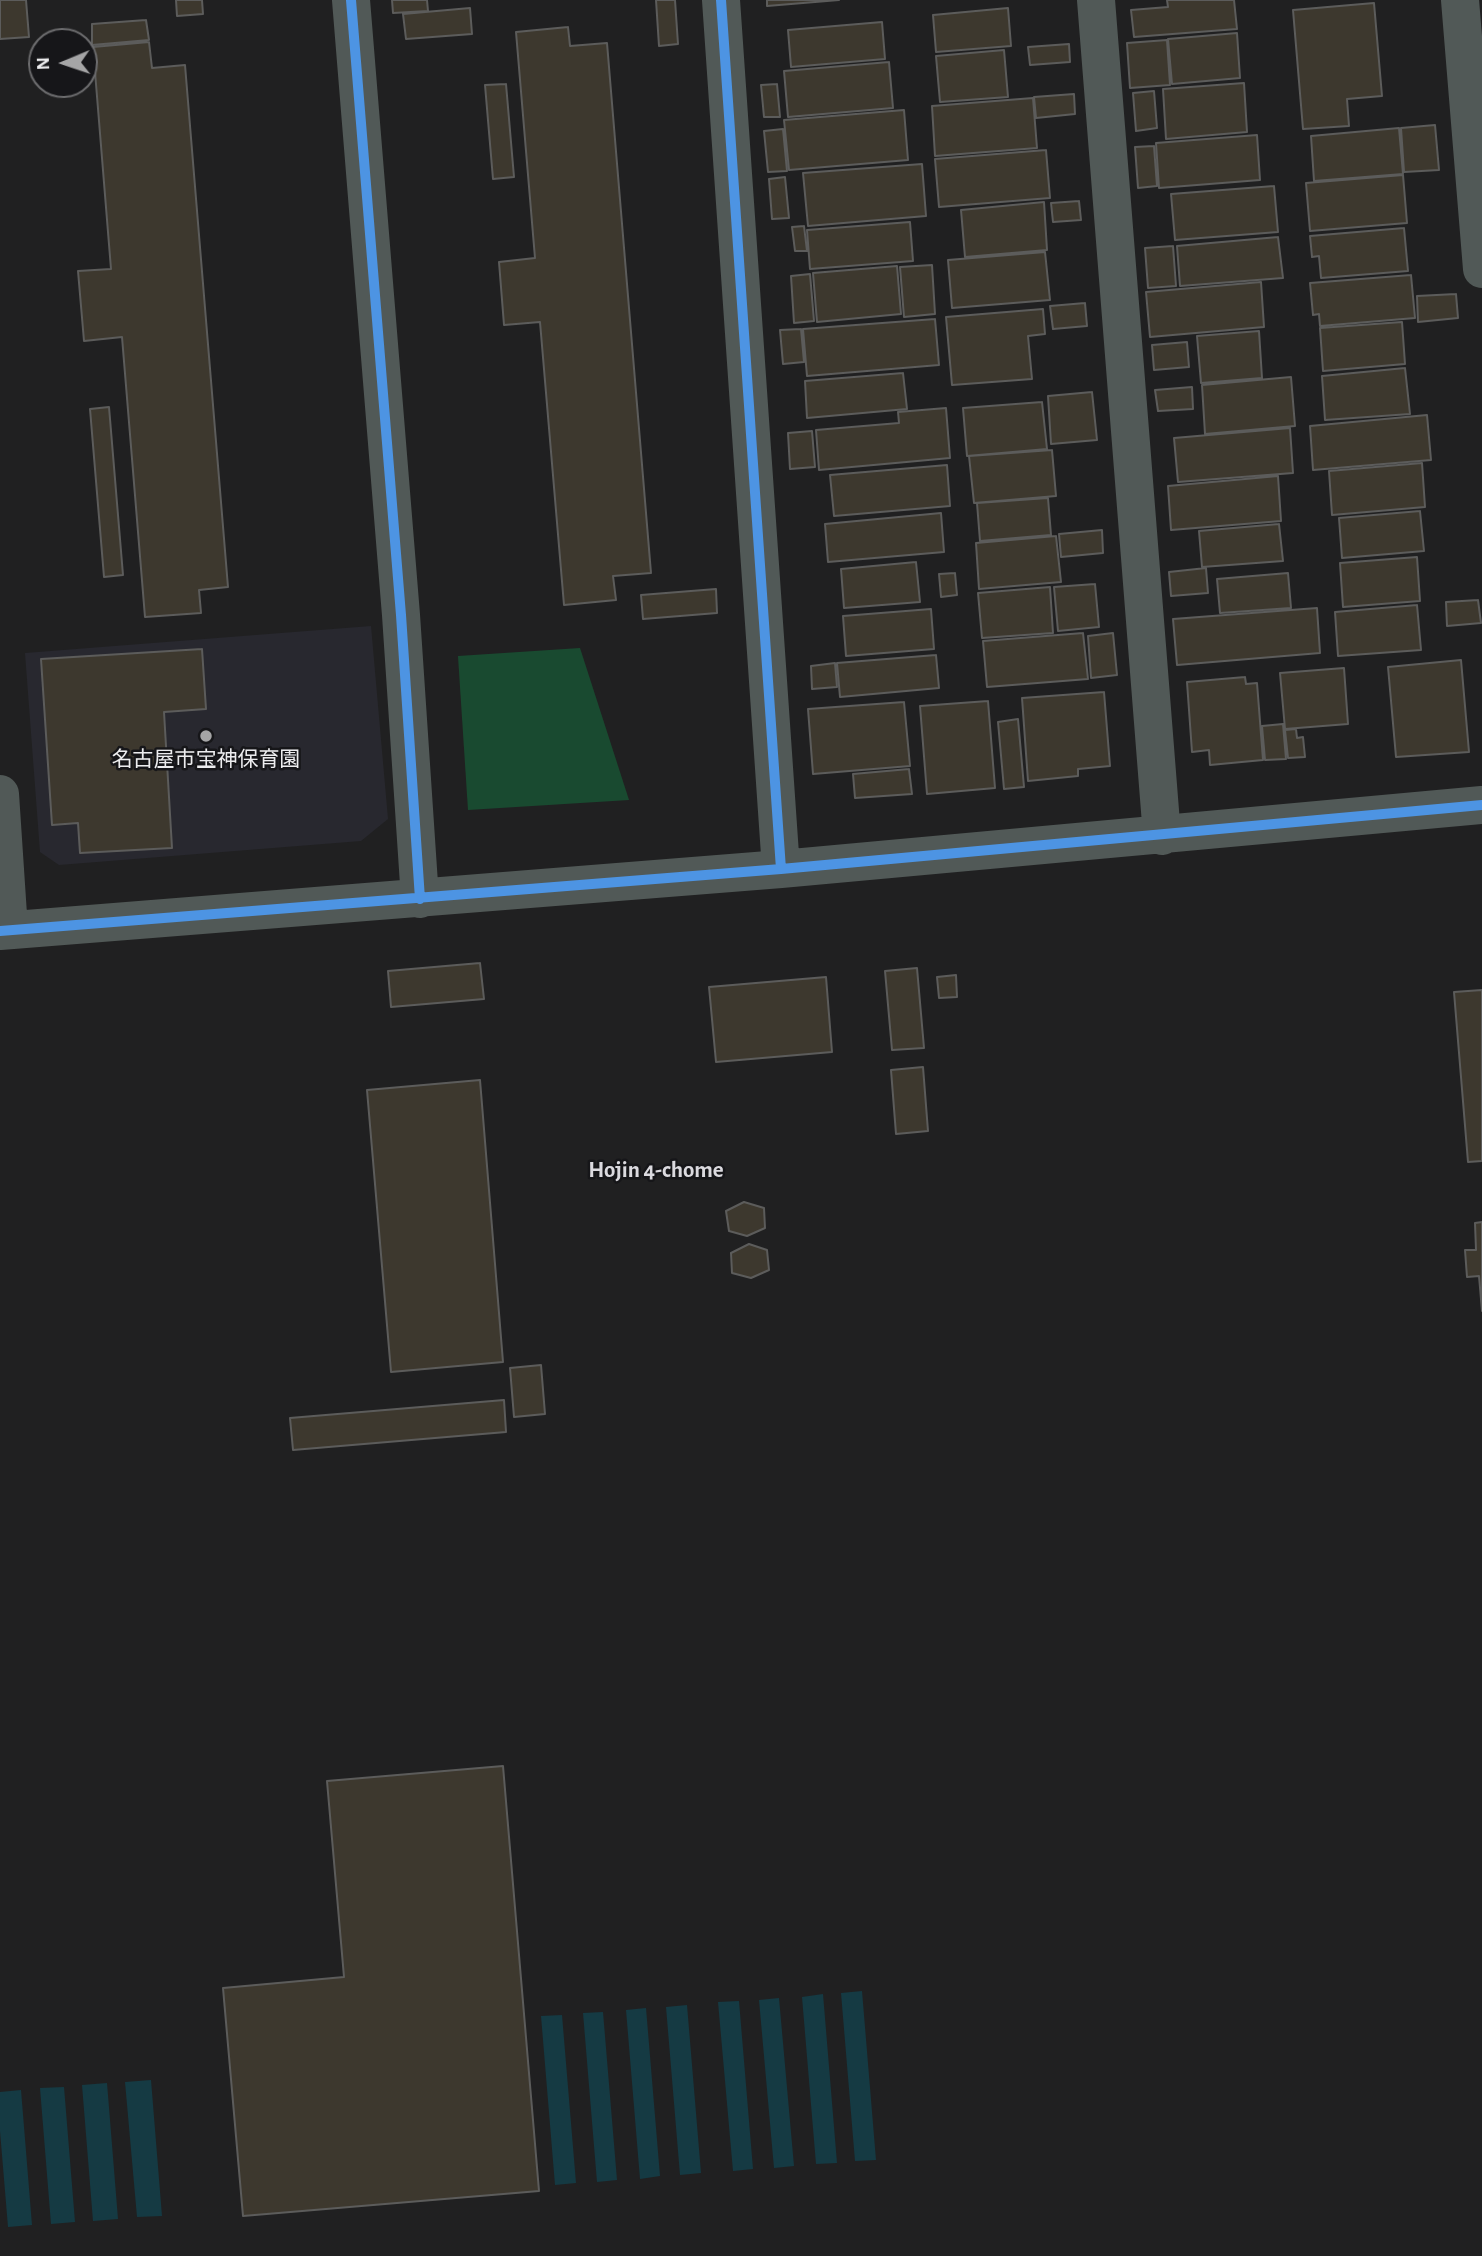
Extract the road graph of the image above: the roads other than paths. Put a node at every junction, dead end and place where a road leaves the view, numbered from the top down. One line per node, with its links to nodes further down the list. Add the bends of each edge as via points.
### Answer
1 (351, 0): 10 (street)
2 (721, 0): 9 (street)
3 (1096, 0): 8 (street)
4 (1460, 0): 5 (street)
5 (1482, 269)
6 (0, 794): 11 (street)
7 (1482, 805): 8 (street)
8 (1162, 836): 9 (street)
9 (781, 869): 10 (street)
10 (420, 899): 11 (street)
11 (5, 930)

